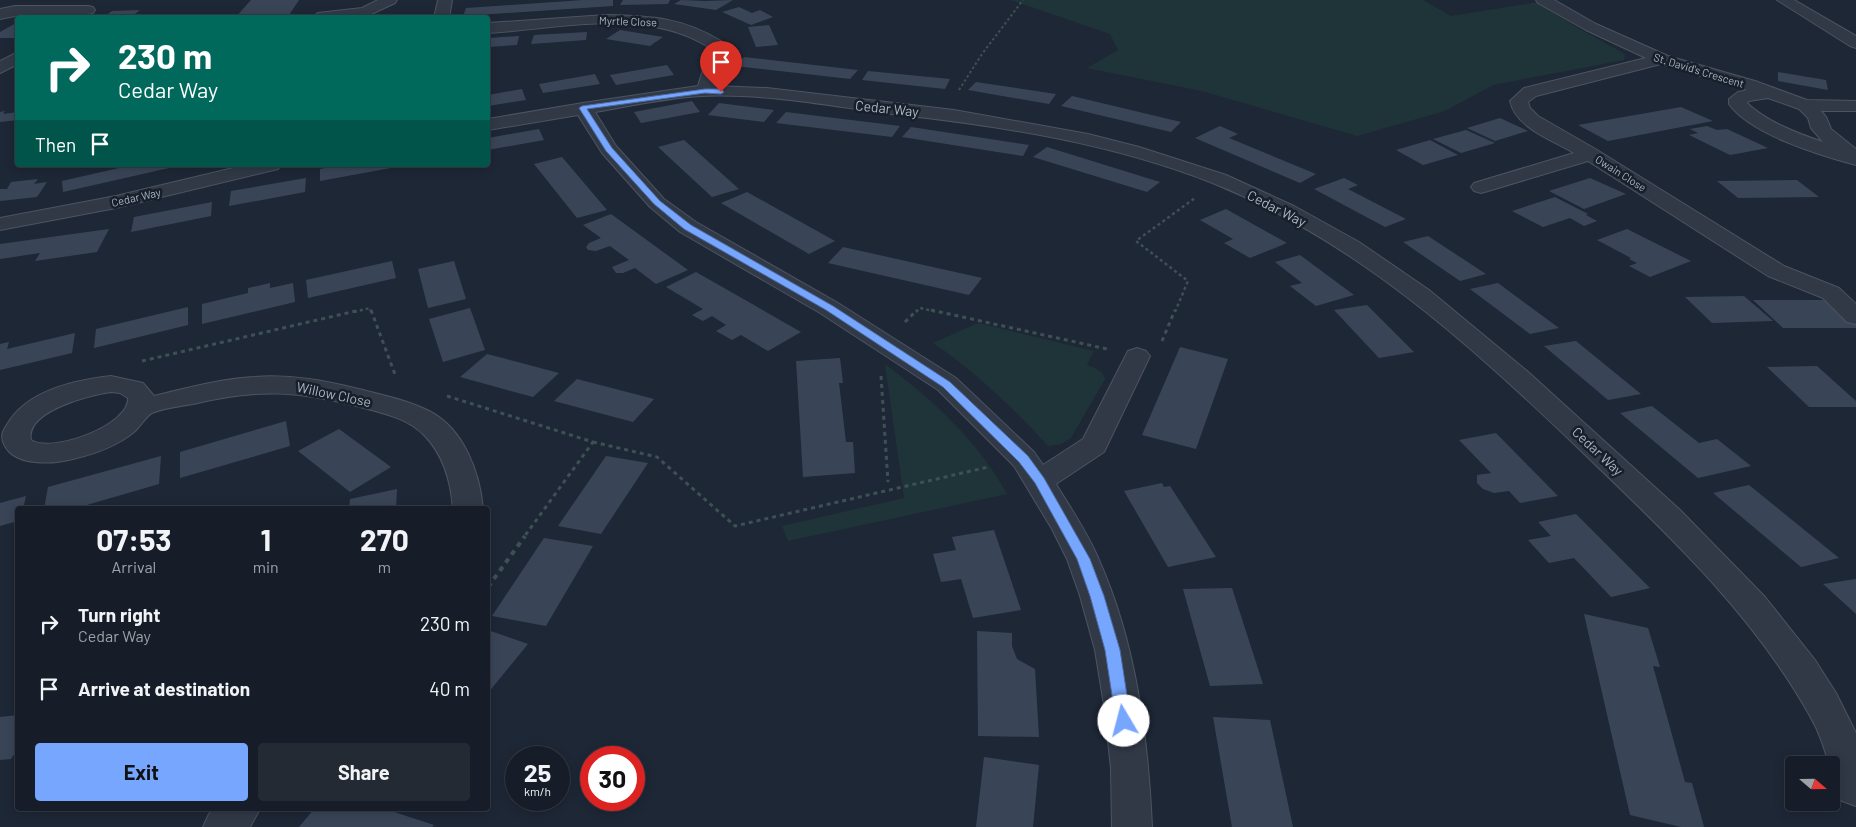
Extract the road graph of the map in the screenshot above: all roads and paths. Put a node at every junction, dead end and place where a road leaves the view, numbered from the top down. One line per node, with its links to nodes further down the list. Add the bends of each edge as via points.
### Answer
1 (390, 0): 8 (street, via 365,12)
2 (445, 0): 9 (street)
3 (1023, 0): 20 (path, via 982,54)
4 (1543, 0): 13 (street, St. David's Crescent)
5 (1784, 0): 11 (street)
6 (87, 10): 7 (street)
7 (0, 14)
8 (342, 15)
9 (442, 15)
10 (490, 28): 15 (street, Myrtle Close, via 615,19 667,23 689,29 708,37 715,44 716,54)
11 (1856, 42)
12 (15, 59): 14 (street)
13 (1662, 60): 16 (street, St. David's Crescent); 22 (street, Owain Close, via 1530,92 1519,101 1521,110 1531,120)
14 (0, 68)
15 (705, 91): 19 (street, Cedar Way); 20 (street, Cedar Way)
16 (1770, 92): 17 (street, St. David's Crescent); 23 (street, via 1744,96 1738,99 1738,104 1758,120 1823,150)
17 (1805, 105): 18 (street, St. David's Crescent); 23 (street, via 1817,117 1822,130)
18 (1856, 106)
19 (582, 108): 21 (street, Cedar Way); 29 (street, via 608,149 657,203 680,221)
20 (944, 114): 25 (street, Cedar Way, via 1099,142)
21 (490, 125)
22 (1590, 154): 26 (street); 28 (street, Owain Close, via 1776,271 1831,294)
23 (1856, 158)
24 (263, 167): 27 (street, Cedar Way, via 116,202)
25 (1220, 180): 30 (path, via 1136,241 1188,281 1155,359); 40 (street, Cedar Way, via 1330,234 1425,299 1510,370 1642,492 1708,556 1790,655 1824,706)
26 (1481, 187)
27 (0, 224)
28 (1856, 317)
29 (878, 340): 30 (path, via 920,308); 36 (street, via 946,384); 37 (path)
30 (1137, 356): 36 (street, via 1094,445)
31 (111, 384): 33 (path, via 115,367 370,308 397,381); 34 (street, via 123,384 139,392); 34 (street, via 74,390 39,407 18,428 16,438 20,446 30,452 46,453 85,446 121,428 134,418)
32 (443, 395): 35 (path)
33 (387, 406): 34 (street, Willow Close, via 315,388 268,384 236,387); 38 (street, Willow Close, via 412,413 446,442 464,478)
34 (141, 407)
35 (592, 442): 36 (path, via 657,457 735,526); 39 (path)
36 (1032, 470): 43 (street, via 1083,559 1097,596 1112,650 1130,768)
37 (888, 482)
38 (468, 506)
39 (490, 584)
40 (1853, 771)
41 (238, 811): 42 (street)
42 (223, 827)
43 (1132, 827)

